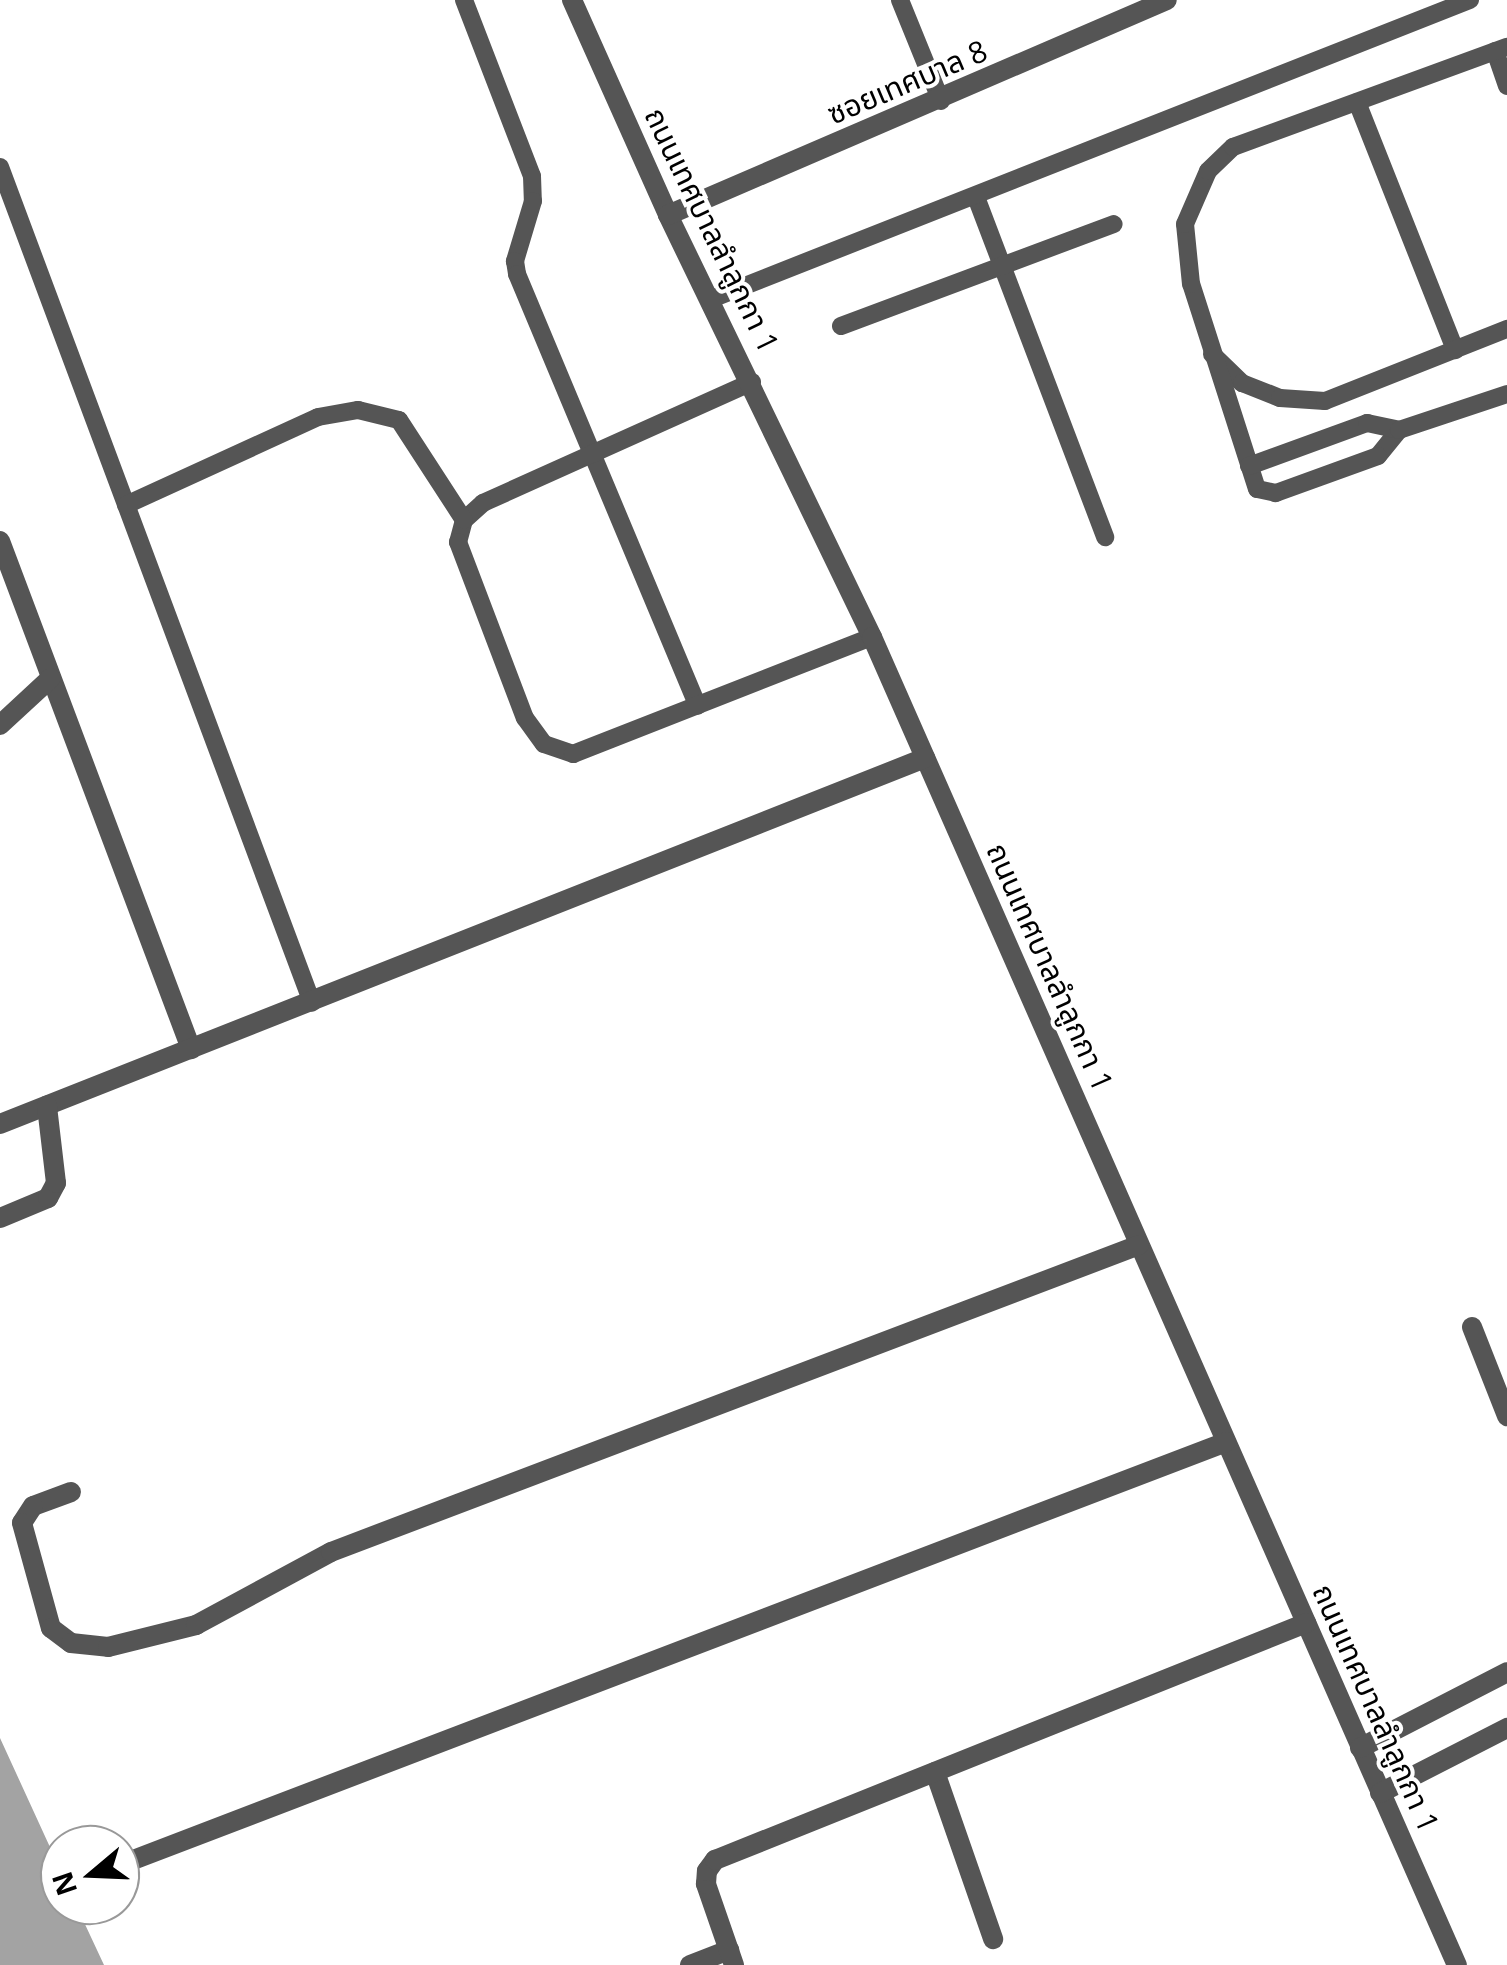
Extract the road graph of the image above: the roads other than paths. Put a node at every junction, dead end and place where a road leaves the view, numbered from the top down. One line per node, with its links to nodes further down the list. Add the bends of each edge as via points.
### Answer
1 (464, 0): 23 (lane, via 532,176 518,274)
2 (572, 0): 12 (street, ถนนเทศบาลลำลูกกา 1)
3 (900, 0): 8 (lane)
4 (1168, 0): 8 (street, ซอยเทศบาล 8)
5 (1470, 0): 11 (lane)
6 (1501, 49): 7 (lane); 9 (lane)
7 (1507, 86)
8 (941, 100): 12 (street, ซอยเทศบาล 8)
9 (1357, 102): 18 (lane, via 1233,147 1208,171 1185,224 1190,284); 19 (lane)
10 (0, 166): 25 (lane)
11 (976, 196): 14 (lane); 15 (lane)
12 (668, 215): 15 (street, ถนนเทศบาลลำลูกกา 1)
13 (1114, 224): 14 (lane)
14 (1001, 263): 16 (lane); 27 (lane)
15 (709, 300): 20 (street, ถนนเทศบาลลำลูกกา 1)
16 (841, 326)
17 (1507, 329): 19 (lane)
18 (1208, 350): 19 (lane, via 1242,383 1280,398 1325,401); 24 (lane)
19 (1455, 350)
20 (752, 382): 23 (lane); 30 (street, ถนนเทศบาลลำลูกกา 1)
21 (1507, 394): 22 (lane)
22 (1399, 430): 24 (lane, via 1366,423); 24 (lane, via 1378,456 1276,493 1257,488)
23 (592, 452): 26 (lane, via 484,503); 32 (lane)
24 (1249, 466)
25 (126, 505): 26 (lane, via 318,417 358,410 400,420); 35 (lane)
26 (464, 520): 32 (lane, via 458,542 526,718 544,744 574,754)
27 (1105, 537)
28 (0, 541): 29 (street)
29 (8, 584): 31 (street)
30 (872, 637): 32 (lane); 34 (street, ถนนเทศบาลลำลูกกา 1)
31 (50, 678): 33 (street); 36 (street)
32 (698, 706)
33 (0, 725)
34 (926, 758): 35 (street); 40 (street, ถนนเทศบาลลำลูกกา 1)
35 (312, 1002): 36 (street)
36 (190, 1048): 37 (street)
37 (47, 1106): 38 (street); 39 (street, via 56,1182 48,1198)
38 (0, 1124)
39 (0, 1218)
40 (1139, 1245): 43 (street, ถนนเทศบาลลำลูกกา 1); 44 (street, via 331,1552 196,1625 108,1647 71,1643 51,1628 22,1523 33,1506)
41 (1472, 1327): 42 (street)
42 (1507, 1416)
43 (1226, 1442): 45 (street, ถนนเทศบาลลำลูกกา 1); 51 (street)
44 (71, 1492)
45 (1306, 1624): 48 (street, ถนนเทศบาลลำลูกกา 1); 49 (street)
46 (1507, 1672): 48 (street)
47 (1507, 1728): 50 (street)
48 (1360, 1748): 50 (street, ถนนเทศบาลลำลูกกา 1)
49 (935, 1772): 52 (street); 53 (street, via 716,1860 706,1884)
50 (1380, 1792): 55 (street, ถนนเทศบาลลำลูกกา 1)
51 (140, 1857)
52 (993, 1939)
53 (732, 1958): 54 (street)
54 (690, 1965)
55 (1457, 1965)

